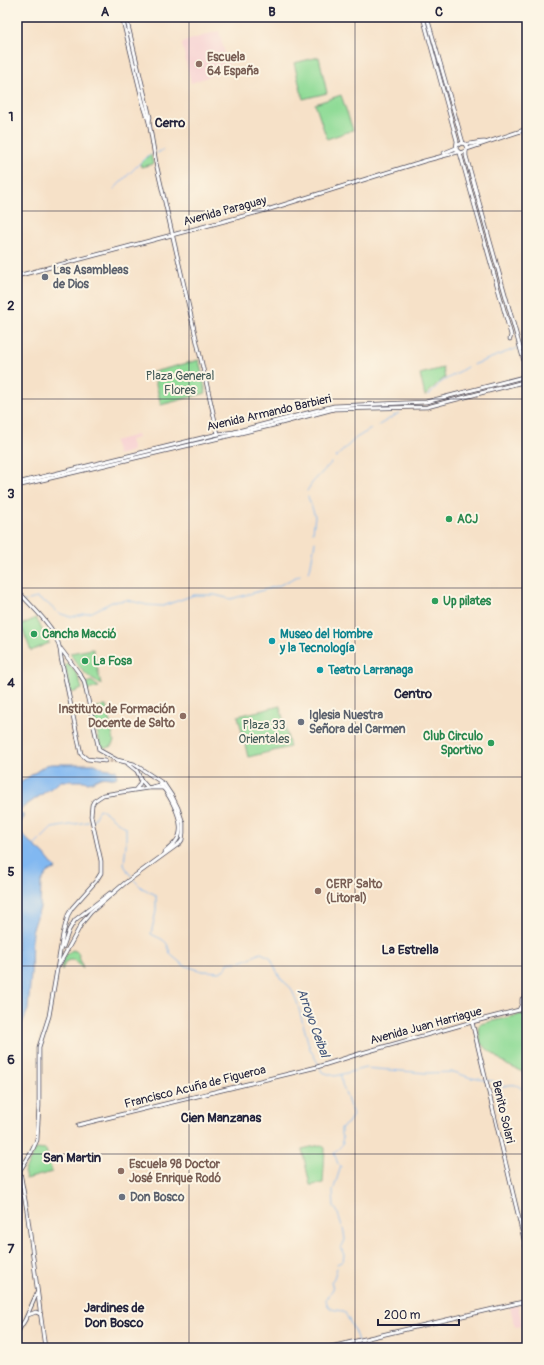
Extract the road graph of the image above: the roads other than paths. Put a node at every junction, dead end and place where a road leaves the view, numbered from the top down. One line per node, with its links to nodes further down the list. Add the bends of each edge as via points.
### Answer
1 (122, 17): 5 (street)
2 (126, 17): 5 (street)
3 (423, 17): 9 (street)
4 (427, 17): 8 (street)
5 (149, 122): 13 (street)
6 (527, 129): 7 (street)
7 (485, 142): 8 (street, Avenida Paraguay); 10 (street, Avenida Paraguay)
8 (464, 144): 9 (street, Avenida Paraguay); 10 (street)
9 (457, 146): 11 (street); 12 (street, Avenida Paraguay)
10 (466, 150): 11 (street, Avenida Paraguay); 16 (street)
11 (459, 153): 12 (street, Avenida Paraguay); 15 (street, via 498,284 511,334)
12 (436, 157): 13 (street, Avenida Paraguay, via 270,209)
13 (172, 234): 14 (street, Avenida Paraguay); 19 (street)
14 (17, 276)
15 (510, 339)
16 (527, 372)
17 (527, 376): 19 (street, Avenida Armando Barbieri, via 426,402 334,406)
18 (527, 381): 21 (street, Avenida Armando Barbieri, via 427,407 334,409)
19 (218, 434): 20 (street, Avenida Armando Barbieri)
20 (17, 483)
21 (17, 486)
22 (17, 590): 23 (street, via 54,633)
23 (61, 649): 24 (street); 25 (street)
24 (71, 663): 25 (street, via 66,662); 29 (street, via 84,681 100,750 117,760 134,764)
25 (63, 666): 26 (street, via 82,754 87,760)
26 (105, 761)
27 (128, 764): 28 (street, via 137,771)
28 (141, 780): 30 (street); 31 (street)
29 (163, 786): 30 (street); 32 (street, via 178,808 183,823 182,839)
30 (148, 788): 31 (street)
31 (136, 789): 33 (street, via 110,793 98,798 92,805 91,816 101,861 101,873 69,911)
32 (120, 887): 33 (street, via 74,920); 34 (street, via 86,917)
33 (60, 955): 34 (street)
34 (58, 969): 42 (street, via 49,1016 39,1047 38,1136 35,1147)
35 (527, 996): 36 (street, via 522,999)
36 (522, 1004): 37 (street); 38 (street)
37 (526, 1009): 38 (street, Avenida Juan Harriague)
38 (519, 1010): 39 (street, Avenida Juan Harriague)
39 (472, 1022): 40 (street, Avenida Juan Harriague); 43 (street, Benito Solari)
40 (317, 1067): 41 (street, Francisco Acuña de Figueroa)
41 (78, 1125)
42 (18, 1174): 44 (street, via 27,1211)
43 (527, 1252)
44 (37, 1293): 46 (street); 47 (street)
45 (527, 1301): 50 (street)
46 (40, 1314): 47 (street, via 36,1312); 49 (street)
47 (28, 1315): 48 (street)
48 (17, 1333)
49 (45, 1348)
50 (326, 1348)

